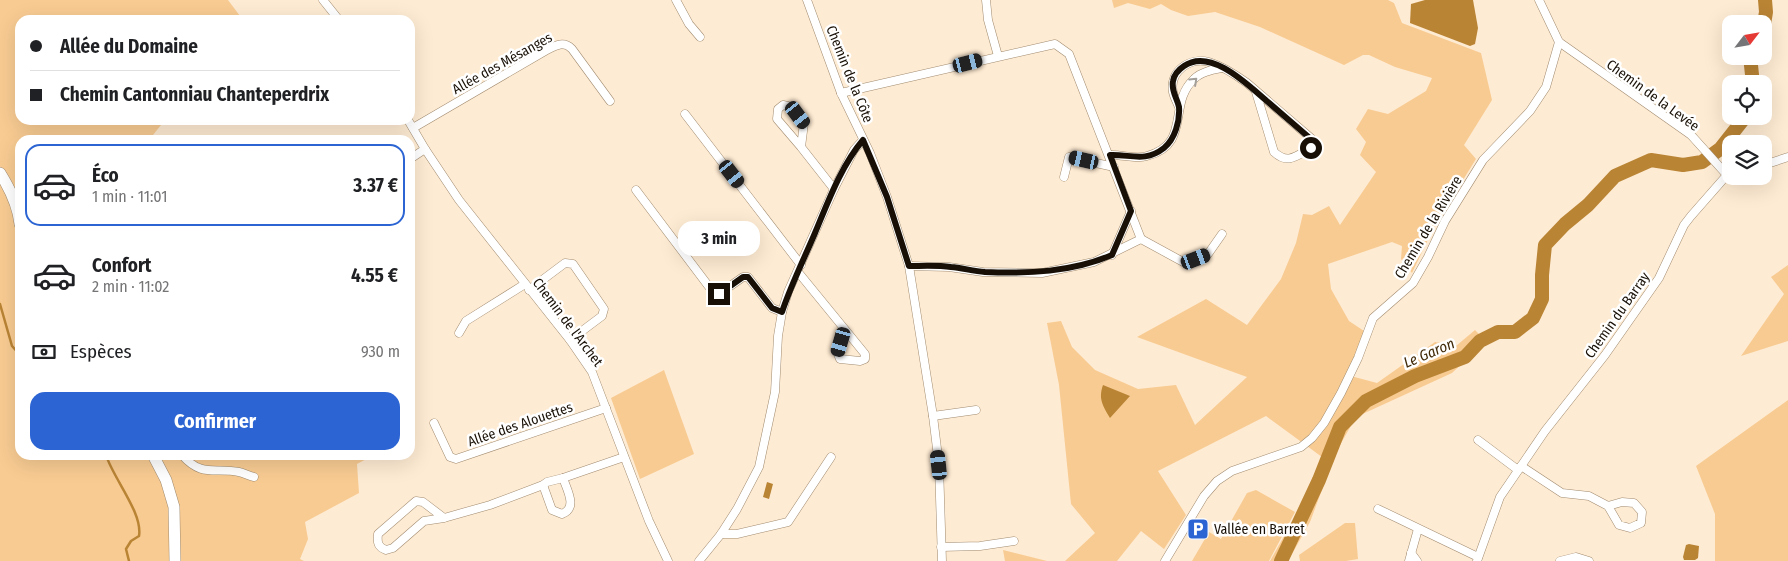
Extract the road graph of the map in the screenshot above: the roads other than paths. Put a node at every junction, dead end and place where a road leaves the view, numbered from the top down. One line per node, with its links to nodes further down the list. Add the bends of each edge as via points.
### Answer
1 (323, 0): 6 (street)
2 (676, 0): 7 (street)
3 (808, 0): 11 (street, Chemin de la Côte)
4 (986, 0): 9 (street)
5 (1539, 0): 8 (street)
6 (335, 15)
7 (700, 37)
8 (1558, 42): 26 (street, Chemin de la Levée, via 1691,135); 70 (street, Chemin de la Rivière, via 1546,87 1530,111 1483,160 1445,221 1413,283 1373,318 1358,358 1324,424 1301,447 1232,472 1217,481 1204,496)
9 (998, 56): 11 (street); 21 (street, via 1055,44 1069,54)
10 (1222, 68): 12 (street, via 1237,75); 14 (street, one-way to 10, via 1193,80); 14 (street, via 1207,61 1196,61 1178,71 1173,80 1173,91)
11 (841, 92): 18 (street, Chemin de la Côte)
12 (1256, 92): 12 (street, via 1274,152 1289,160 1311,148 1312,140)
13 (610, 101): 17 (street, Allée des Mésanges, via 572,48 563,43)
14 (1179, 107): 21 (street, via 1173,138 1156,154 1132,158)
15 (685, 114): 38 (street)
16 (411, 125): 17 (street, Chemin de l'Archet)
17 (413, 128): 20 (street, Chemin de l'Archet)
18 (863, 140): 30 (street, via 854,150); 37 (street, Chemin de la Côte, via 887,197)
19 (801, 147): 19 (street, via 804,123 792,107 783,104 778,109 777,118); 30 (street)
20 (425, 150): 22 (street); 39 (street, Chemin de l'Archet, via 459,200)
21 (1110, 155): 25 (street)
22 (415, 156)
23 (1788, 157): 24 (street)
24 (1772, 162)
25 (1114, 167): 28 (street, via 1069,157); 33 (street)
26 (1722, 168)
27 (0, 173): 32 (street)
28 (1064, 177)
29 (1722, 182): 53 (street, Chemin du Barray, via 1684,225 1659,278)
30 (834, 189): 38 (street)
31 (636, 190): 40 (street, via 713,292 719,294 743,277 748,277 772,308)
32 (15, 203)
33 (1131, 211): 35 (street); 36 (street)
34 (1222, 234): 35 (street, via 1208,254 1185,263)
35 (1141, 239): 36 (street)
36 (1112, 255): 37 (street, via 1042,273)
37 (909, 266): 46 (street, Chemin de la Côte)
38 (799, 268): 40 (street); 41 (street)
39 (527, 287): 42 (street, via 466,321); 43 (street, Chemin de l'Archet); 43 (street, via 565,263 573,264 604,309 602,316)
40 (782, 312): 61 (street, via 775,392 759,467)
41 (844, 330)
42 (459, 333)
43 (570, 340): 44 (street, Chemin de l'Archet, via 592,372)
44 (606, 408): 47 (street, Allée des Alouettes, via 456,459 450,456); 49 (street, Chemin de l'Archet)
45 (976, 410): 46 (street)
46 (933, 416): 63 (street, Chemin de la Côte, via 939,465)
47 (434, 423)
48 (1478, 440): 53 (street)
49 (624, 457): 55 (street); 67 (street, Chemin de l'Archet)
50 (831, 457): 61 (street, via 788,522 737,534)
51 (155, 460): 66 (street, via 174,507)
52 (188, 460): 54 (street, via 205,470 238,472)
53 (1519, 468): 57 (street, via 1562,493 1589,496); 65 (street, Chemin du Barray, via 1500,497)
54 (254, 478)
55 (563, 478): 56 (street); 56 (street, via 571,507 562,514 552,510)
56 (543, 485): 59 (street)
57 (1608, 506): 57 (street, via 1619,525 1630,528 1641,523 1642,512 1634,503)
58 (1378, 509): 60 (street)
59 (444, 518): 59 (street, via 423,502 416,501 378,534 377,542 380,548 393,548 424,521)
60 (1418, 529): 64 (street); 65 (street)
61 (721, 534): 68 (street)
62 (1014, 541): 63 (street)
63 (941, 547): 69 (street, Chemin de la Côte)
64 (1410, 557): 71 (street)
65 (1478, 559)
66 (175, 561)
67 (668, 561)
68 (699, 561)
69 (942, 561)
70 (1165, 561)
71 (1417, 561)
72 (1560, 561): 73 (street, via 1576,557)
73 (1589, 561)

